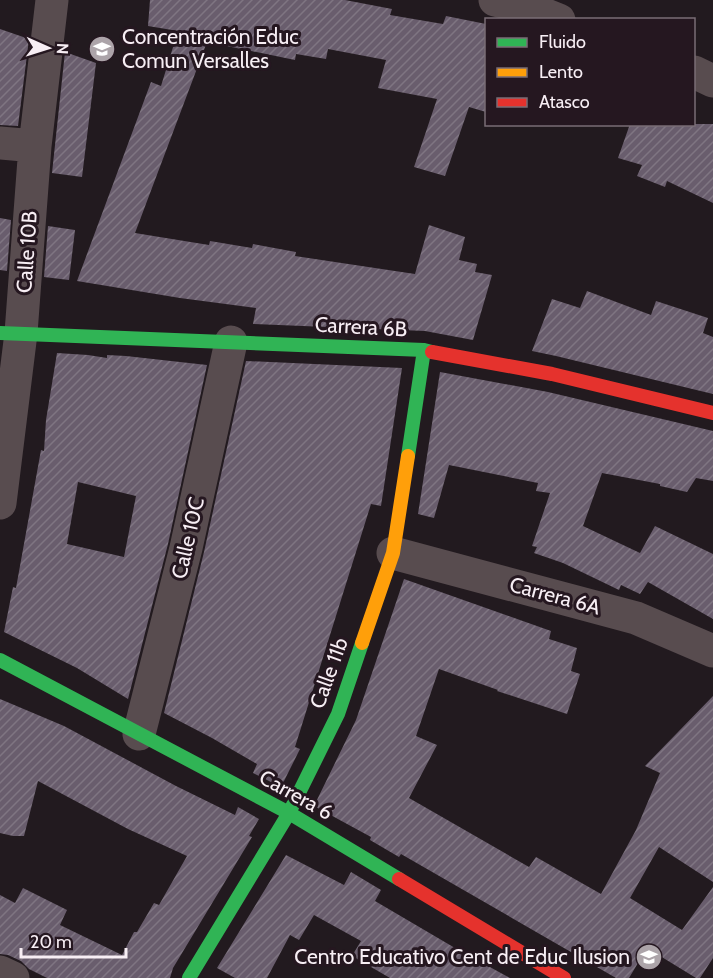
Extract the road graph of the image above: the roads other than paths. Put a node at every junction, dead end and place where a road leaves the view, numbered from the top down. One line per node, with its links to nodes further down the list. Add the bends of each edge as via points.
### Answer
1 (52, 0): 7 (street, Calle 10B)
2 (495, 0): 3 (street)
3 (554, 18)
4 (695, 73): 5 (street)
5 (713, 81)
6 (0, 143): 7 (street)
7 (35, 146): 8 (street, Calle 10B)
8 (11, 333): 9 (street, Carrera 6B); 12 (street, Calle 10B)
9 (231, 342): 10 (street, Carrera 6B); 16 (street, Calle 10C, via 186,548)
10 (424, 351): 11 (street, Carrera 6B, via 552,374); 13 (street, Calle 11b)
11 (713, 414)
12 (0, 503)
13 (393, 553): 14 (street, Carrera 6A, via 636,618); 17 (street, Calle 11b, via 338,714)
14 (713, 651)
15 (0, 660): 16 (street, Carrera 6)
16 (138, 734): 17 (street, Carrera 6)
17 (289, 813): 20 (street, Calle 11b); 21 (street, Carrera 6)
18 (0, 972): 19 (street)
19 (13, 978)
20 (189, 978)
21 (564, 978)

